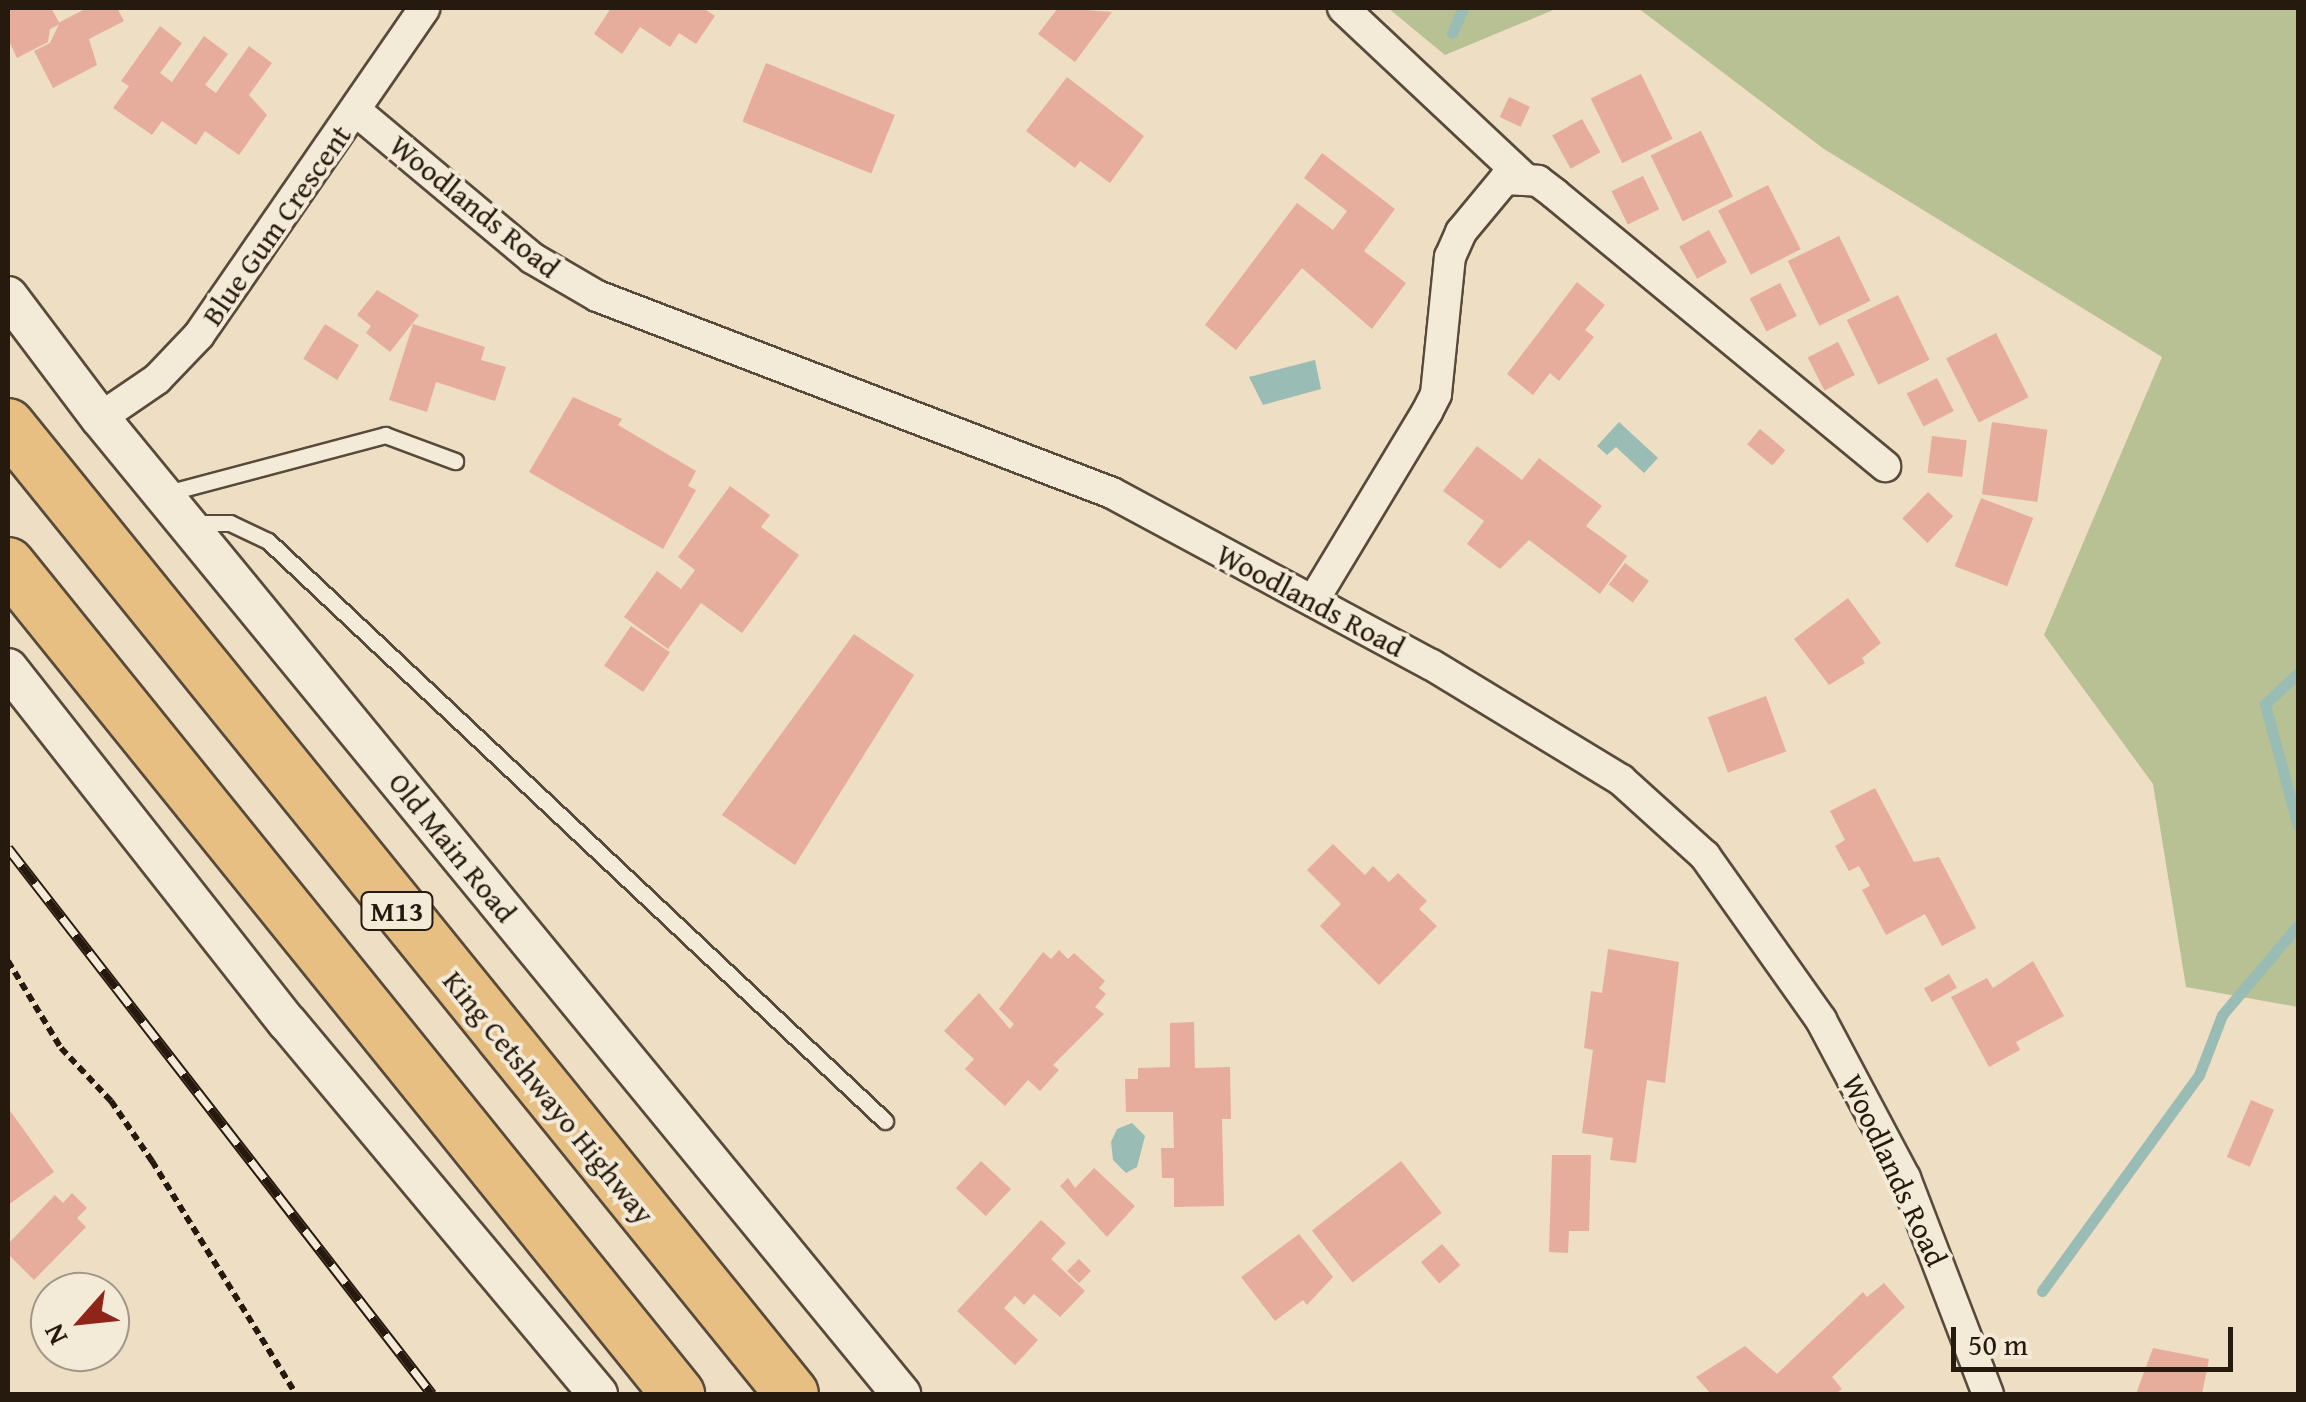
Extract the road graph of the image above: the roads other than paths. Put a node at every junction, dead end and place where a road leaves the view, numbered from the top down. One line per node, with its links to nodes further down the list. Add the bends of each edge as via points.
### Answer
1 (425, 8): 3 (street, Blue Gum Crescent)
2 (1343, 8): 4 (street)
3 (355, 110): 6 (street, Blue Gum Crescent, via 199,335 157,379); 12 (street, Woodlands Road, via 532,258 597,296 1112,492)
4 (1524, 178): 9 (street, via 1556,194); 12 (street, via 1505,179 1461,232 1446,271 1436,394)
5 (8, 296): 6 (street, Old Main Road)
6 (100, 418): 10 (street, Old Main Road)
7 (8, 425): 17 (highway, King Cetshwayo Highway / M13)
8 (454, 461): 10 (lane, via 385,435)
9 (1885, 466)
10 (175, 509): 14 (lane, via 268,541); 18 (street, Old Main Road)
11 (8, 564): 16 (highway, M13)
12 (1313, 601): 19 (street, Woodlands Road, via 1600,766 1705,856 1770,941 1873,1114 1924,1220)
13 (8, 668): 15 (street, via 287,1022)
14 (885, 1121)
15 (598, 1394)
16 (678, 1394)
17 (792, 1394)
18 (902, 1394)
19 (1988, 1394)

